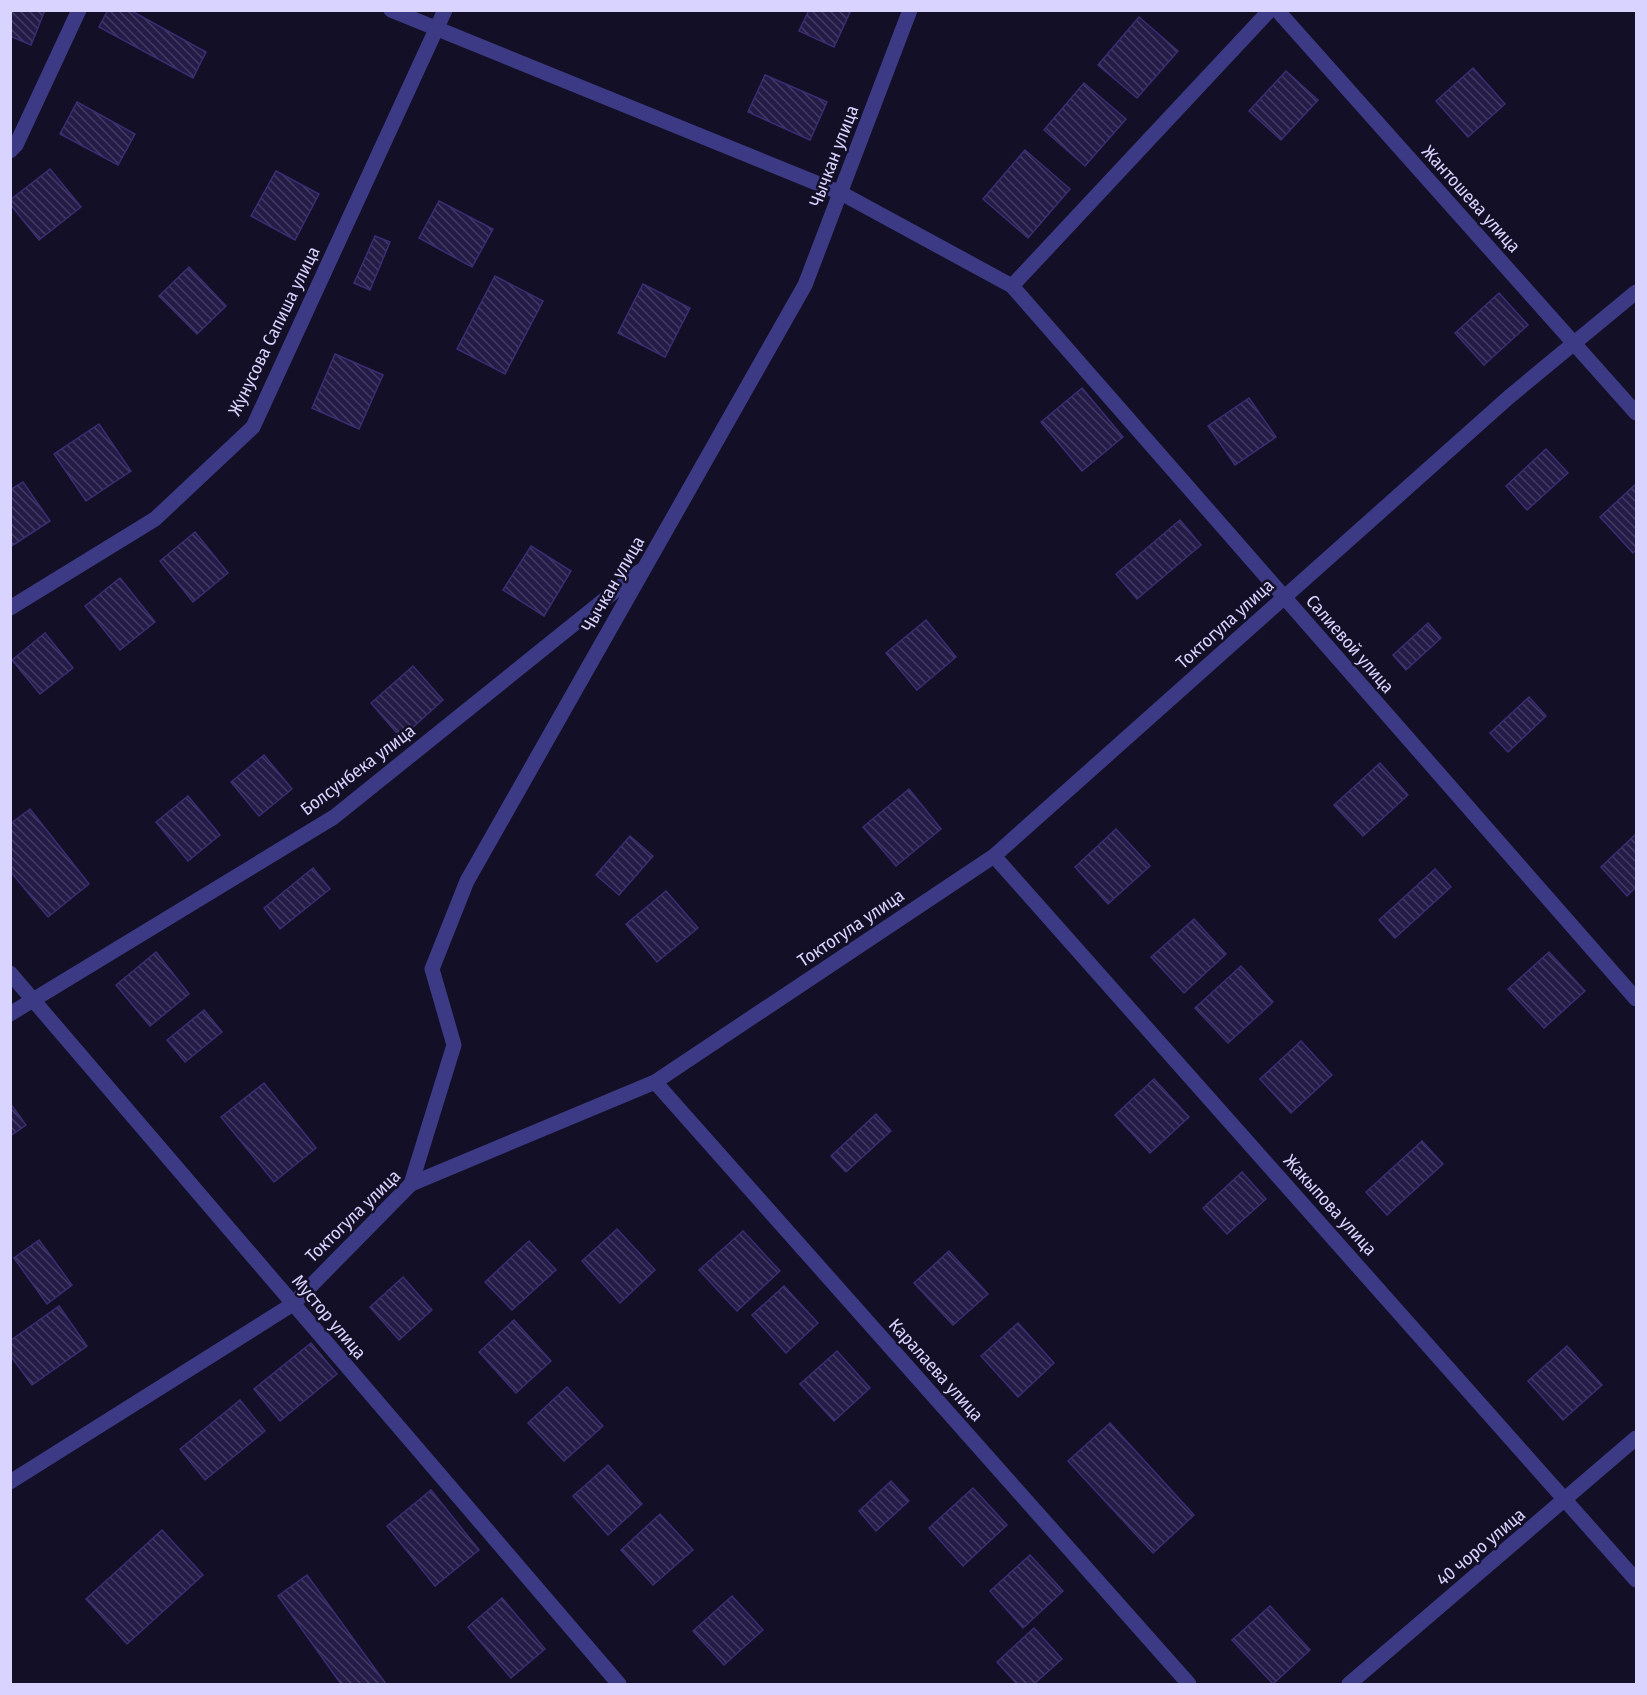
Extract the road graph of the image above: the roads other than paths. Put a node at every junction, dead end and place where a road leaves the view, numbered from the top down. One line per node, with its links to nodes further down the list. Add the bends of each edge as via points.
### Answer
1 (80, 10): 8 (street)
2 (391, 10): 7 (street)
3 (445, 10): 7 (street, Жунусова Сапиша улица)
4 (910, 10): 9 (street, Чычкан улица)
5 (1270, 10): 10 (street)
6 (1277, 10): 12 (street, Жантошева улица)
7 (438, 28): 9 (street); 16 (street, Жунусова Сапиша улица, via 253,427 155,519)
8 (10, 151)
9 (841, 193): 10 (street); 14 (street, Чычкан улица, via 805,285)
10 (1012, 286): 15 (street, Салиевой улица)
11 (1636, 292): 12 (street, Токтогула улица)
12 (1574, 343): 13 (street, Жантошева улица); 15 (street, Токтогула улица)
13 (1636, 413)
14 (646, 565): 20 (street, Болсунбека улица, via 334,817); 23 (street, Чычкан улица, via 467,881 432,969 454,1045)
15 (1283, 598): 17 (street, Токтогула улица); 19 (street, Салиевой улица)
16 (10, 608)
17 (994, 856): 22 (street, Токтогула улица); 27 (street, Жакыпова улица)
18 (10, 973): 20 (street, Мустор улица)
19 (1636, 999)
20 (33, 1000): 21 (street, Болсунбека улица); 24 (street, Мустор улица)
21 (10, 1014)
22 (655, 1082): 23 (street, Токтогула улица); 30 (street, Каралаева улица)
23 (411, 1184): 24 (street, Токтогула улица)
24 (292, 1304): 26 (street, Токтогула улица); 29 (street, Мустор улица)
25 (1636, 1438): 27 (street, 40 чоро улица)
26 (10, 1482)
27 (1567, 1501): 28 (street, Жакыпова улица); 31 (street, 40 чоро улица)
28 (1636, 1580)
29 (619, 1684)
30 (1189, 1684)
31 (1349, 1684)

